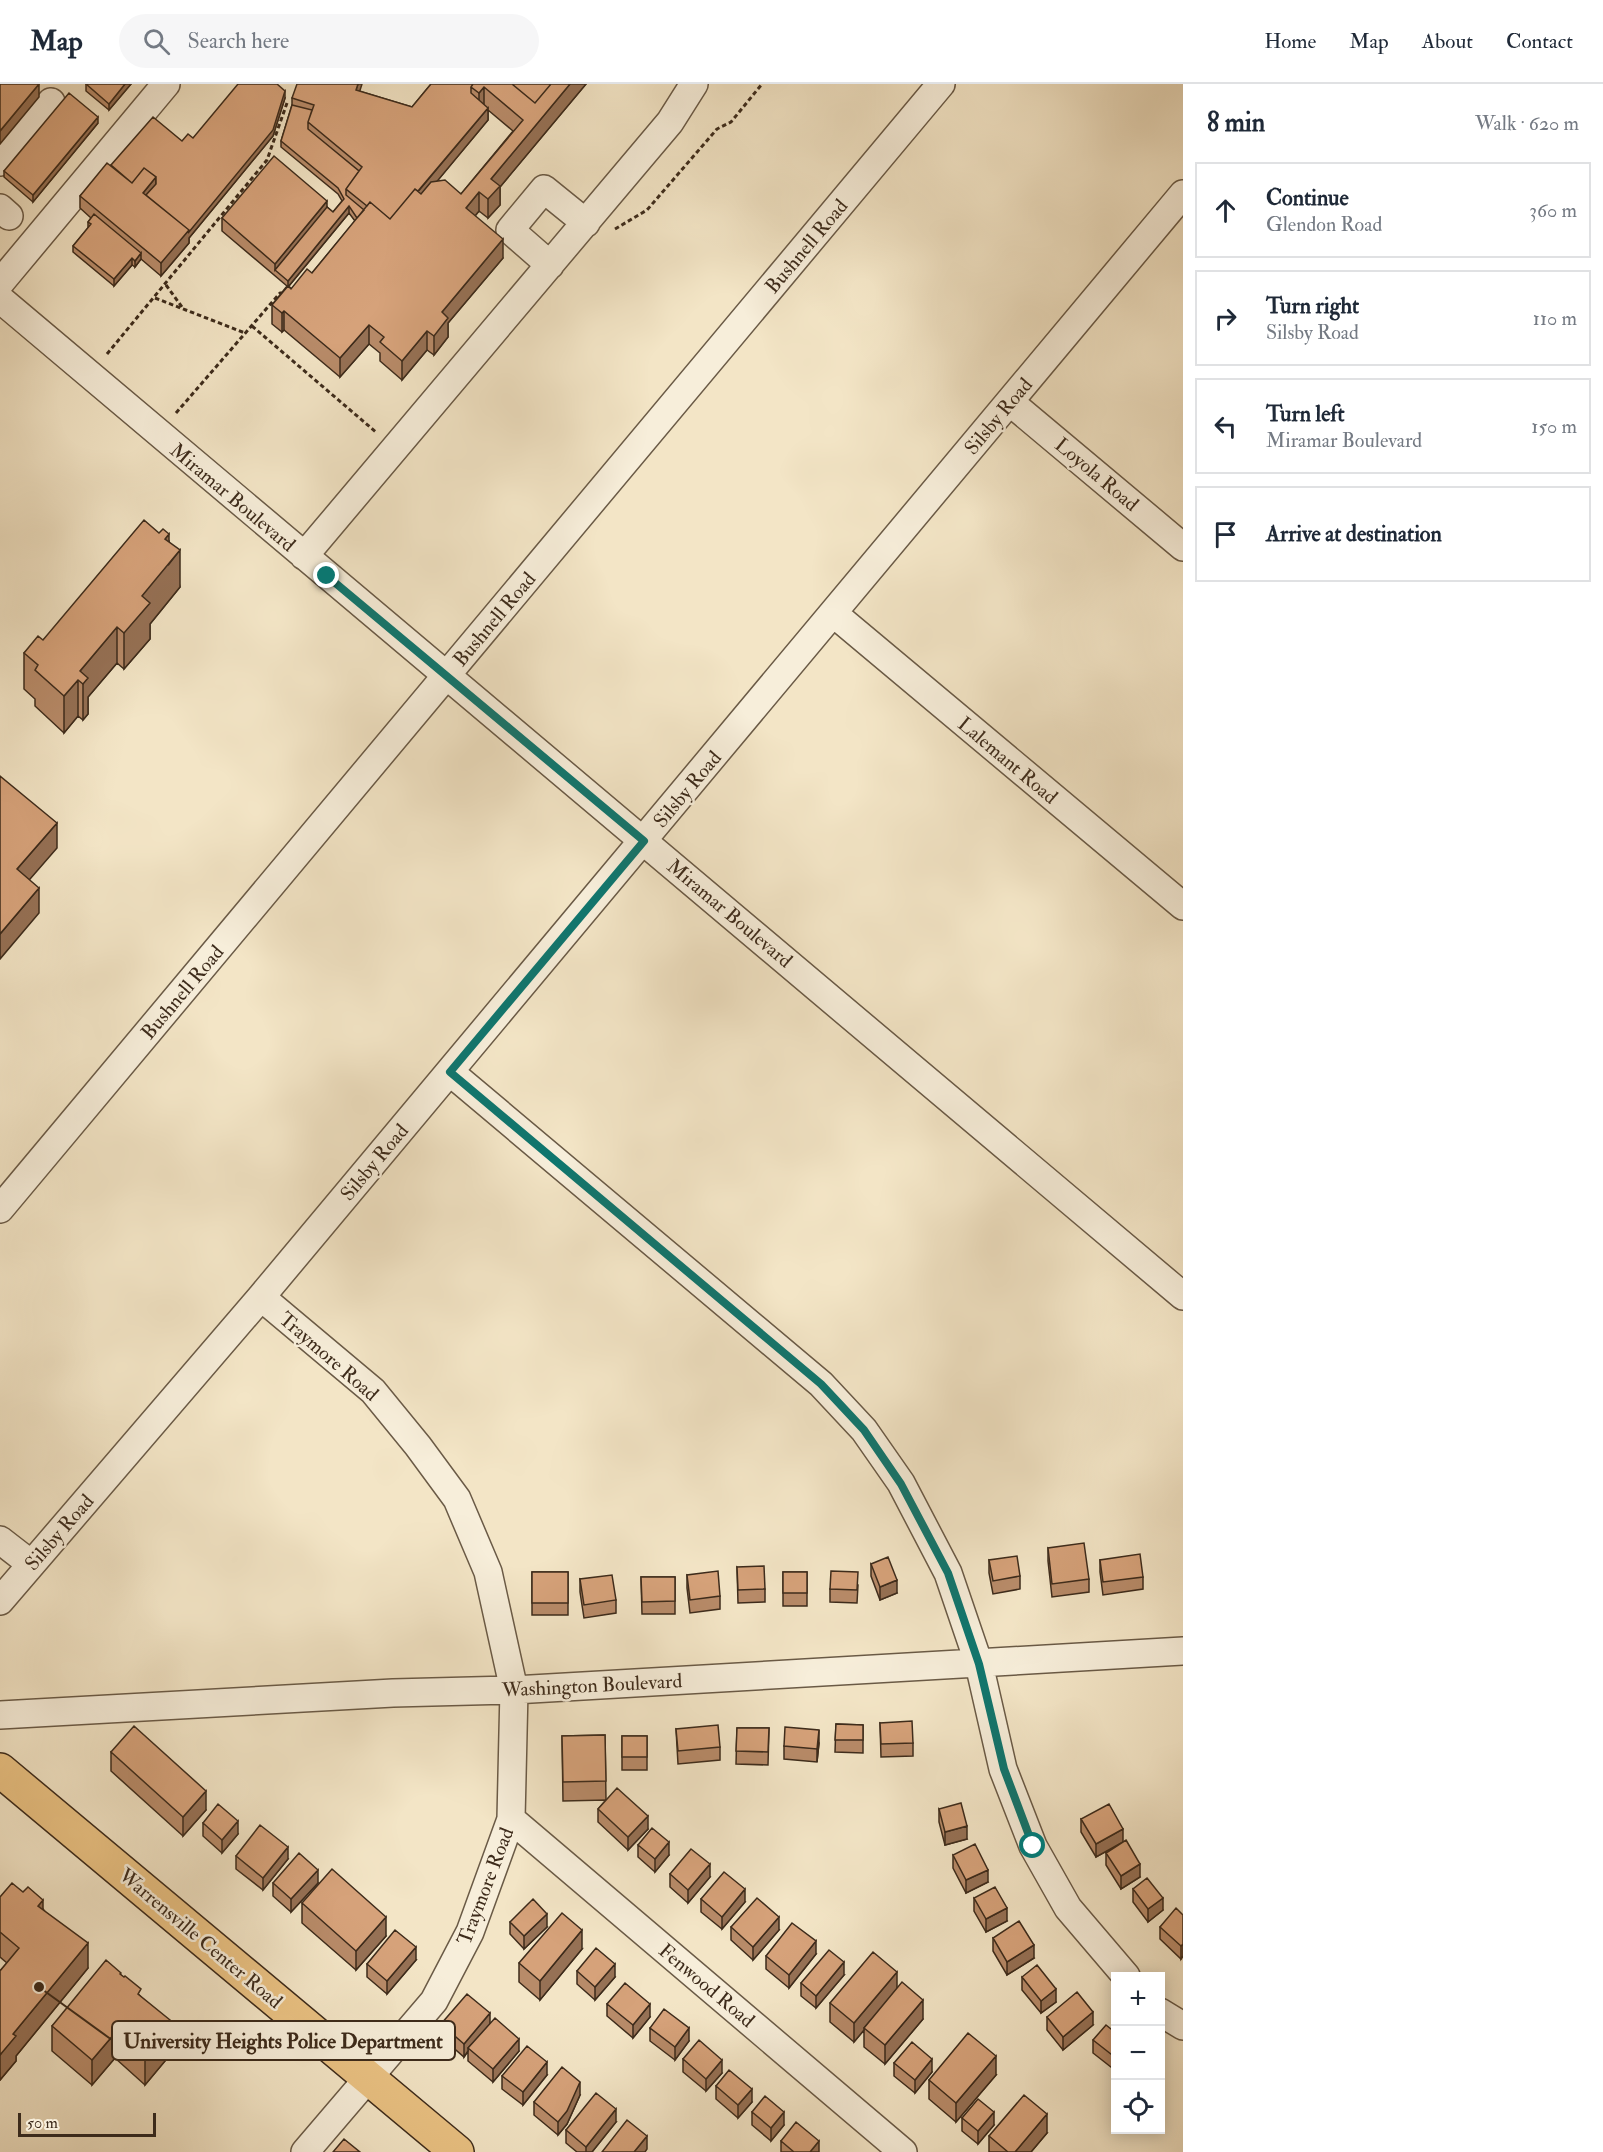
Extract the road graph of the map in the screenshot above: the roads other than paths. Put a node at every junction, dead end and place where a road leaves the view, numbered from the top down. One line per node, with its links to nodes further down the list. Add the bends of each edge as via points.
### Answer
1 (166, 84): 9 (street)
2 (694, 84): 7 (street, via 670,122)
3 (941, 84): 15 (street, Bushnell Road)
4 (51, 102): 5 (street)
5 (0, 162)
6 (1183, 194): 11 (street, Silsby Road)
7 (585, 223): 8 (street); 8 (street, via 544,189 510,230)
8 (550, 265): 13 (street)
9 (0, 283)
10 (0, 299): 13 (street, Miramar Boulevard)
11 (1010, 402): 12 (street, Loyola Road); 14 (street, Silsby Road)
12 (1183, 547)
13 (304, 556): 15 (street, Miramar Boulevard)
14 (833, 613): 16 (street, Silsby Road); 17 (street, Lalemant Road)
15 (447, 676): 16 (street, Miramar Boulevard); 19 (street, Bushnell Road)
16 (644, 841): 18 (street, Silsby Road); 20 (street, Miramar Boulevard)
17 (1183, 906)
18 (450, 1072): 21 (street, Silsby Road); 26 (street, via 821,1384 864,1430 901,1484 948,1573)
19 (0, 1209)
20 (1183, 1296)
21 (261, 1297): 23 (street, Silsby Road); 27 (street, Traymore Road, via 373,1391 457,1499 488,1572)
22 (0, 1540): 23 (street)
23 (31, 1564): 24 (street, Silsby Road)
24 (0, 1601)
25 (1183, 1651): 26 (street, Washington Boulevard)
26 (979, 1664): 27 (street, Washington Boulevard); 31 (street, via 1004,1769 1033,1846 1068,1908)
27 (514, 1690): 28 (street, Washington Boulevard); 30 (street, Traymore Road)
28 (0, 1715)
29 (0, 1770): 34 (main road, Warrensville Center Road)
30 (511, 1819): 34 (street, Traymore Road, via 470,1932 434,2001); 37 (street, Fenwood Road)
31 (1122, 1972)
32 (1165, 2015): 33 (street)
33 (1183, 2026)
34 (370, 2078): 35 (street, Traymore Road); 36 (main road, Warrensville Center Road)
35 (305, 2152)
36 (457, 2152)
37 (903, 2152)

